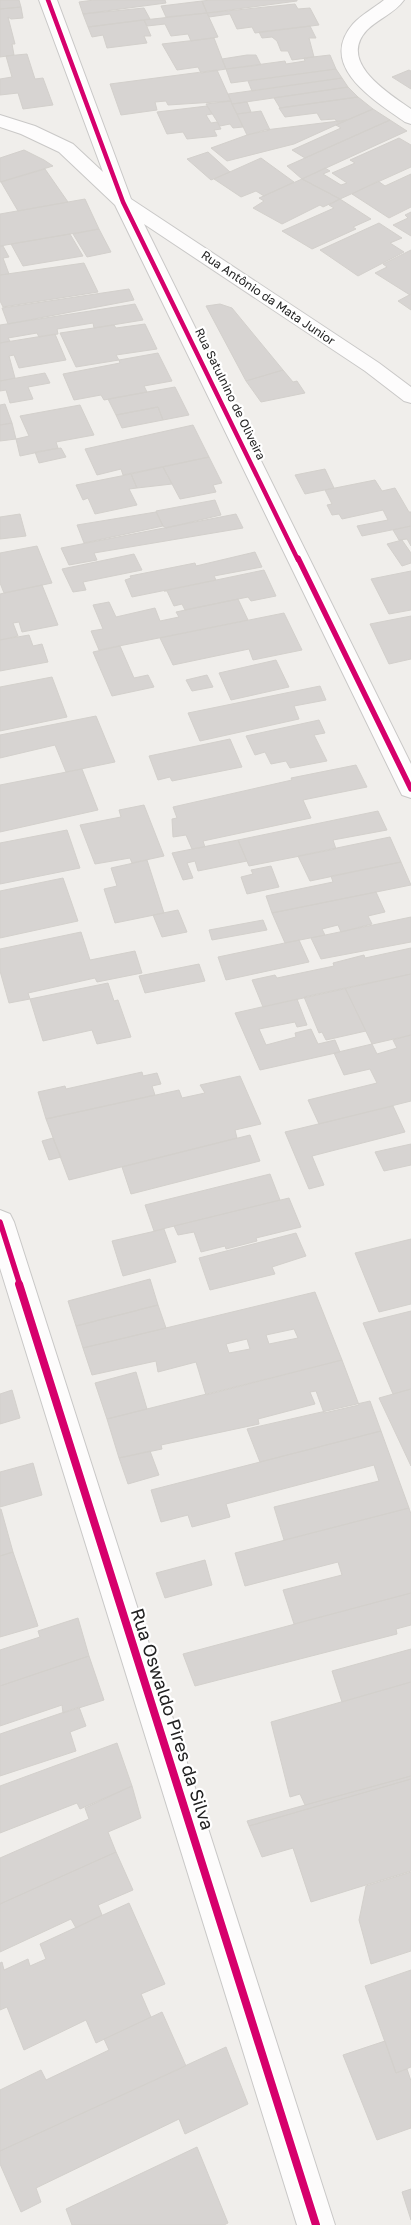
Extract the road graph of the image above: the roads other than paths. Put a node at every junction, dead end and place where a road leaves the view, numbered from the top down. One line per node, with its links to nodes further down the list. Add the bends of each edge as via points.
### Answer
1 (48, 0): 5 (street, Rua Satulnino de Oliveira)
2 (395, 0): 3 (street, via 360,27 350,44 350,62 368,87)
3 (411, 118)
4 (0, 121): 5 (street, via 66,148)
5 (123, 202): 6 (street, Rua Antônio da Mata Junior, via 372,367); 7 (street, Rua Satulnino de Oliveira)
6 (411, 397)
7 (411, 789)
8 (0, 1222): 9 (street, Rua Oswaldo Pires da Silva)
9 (316, 2225)

